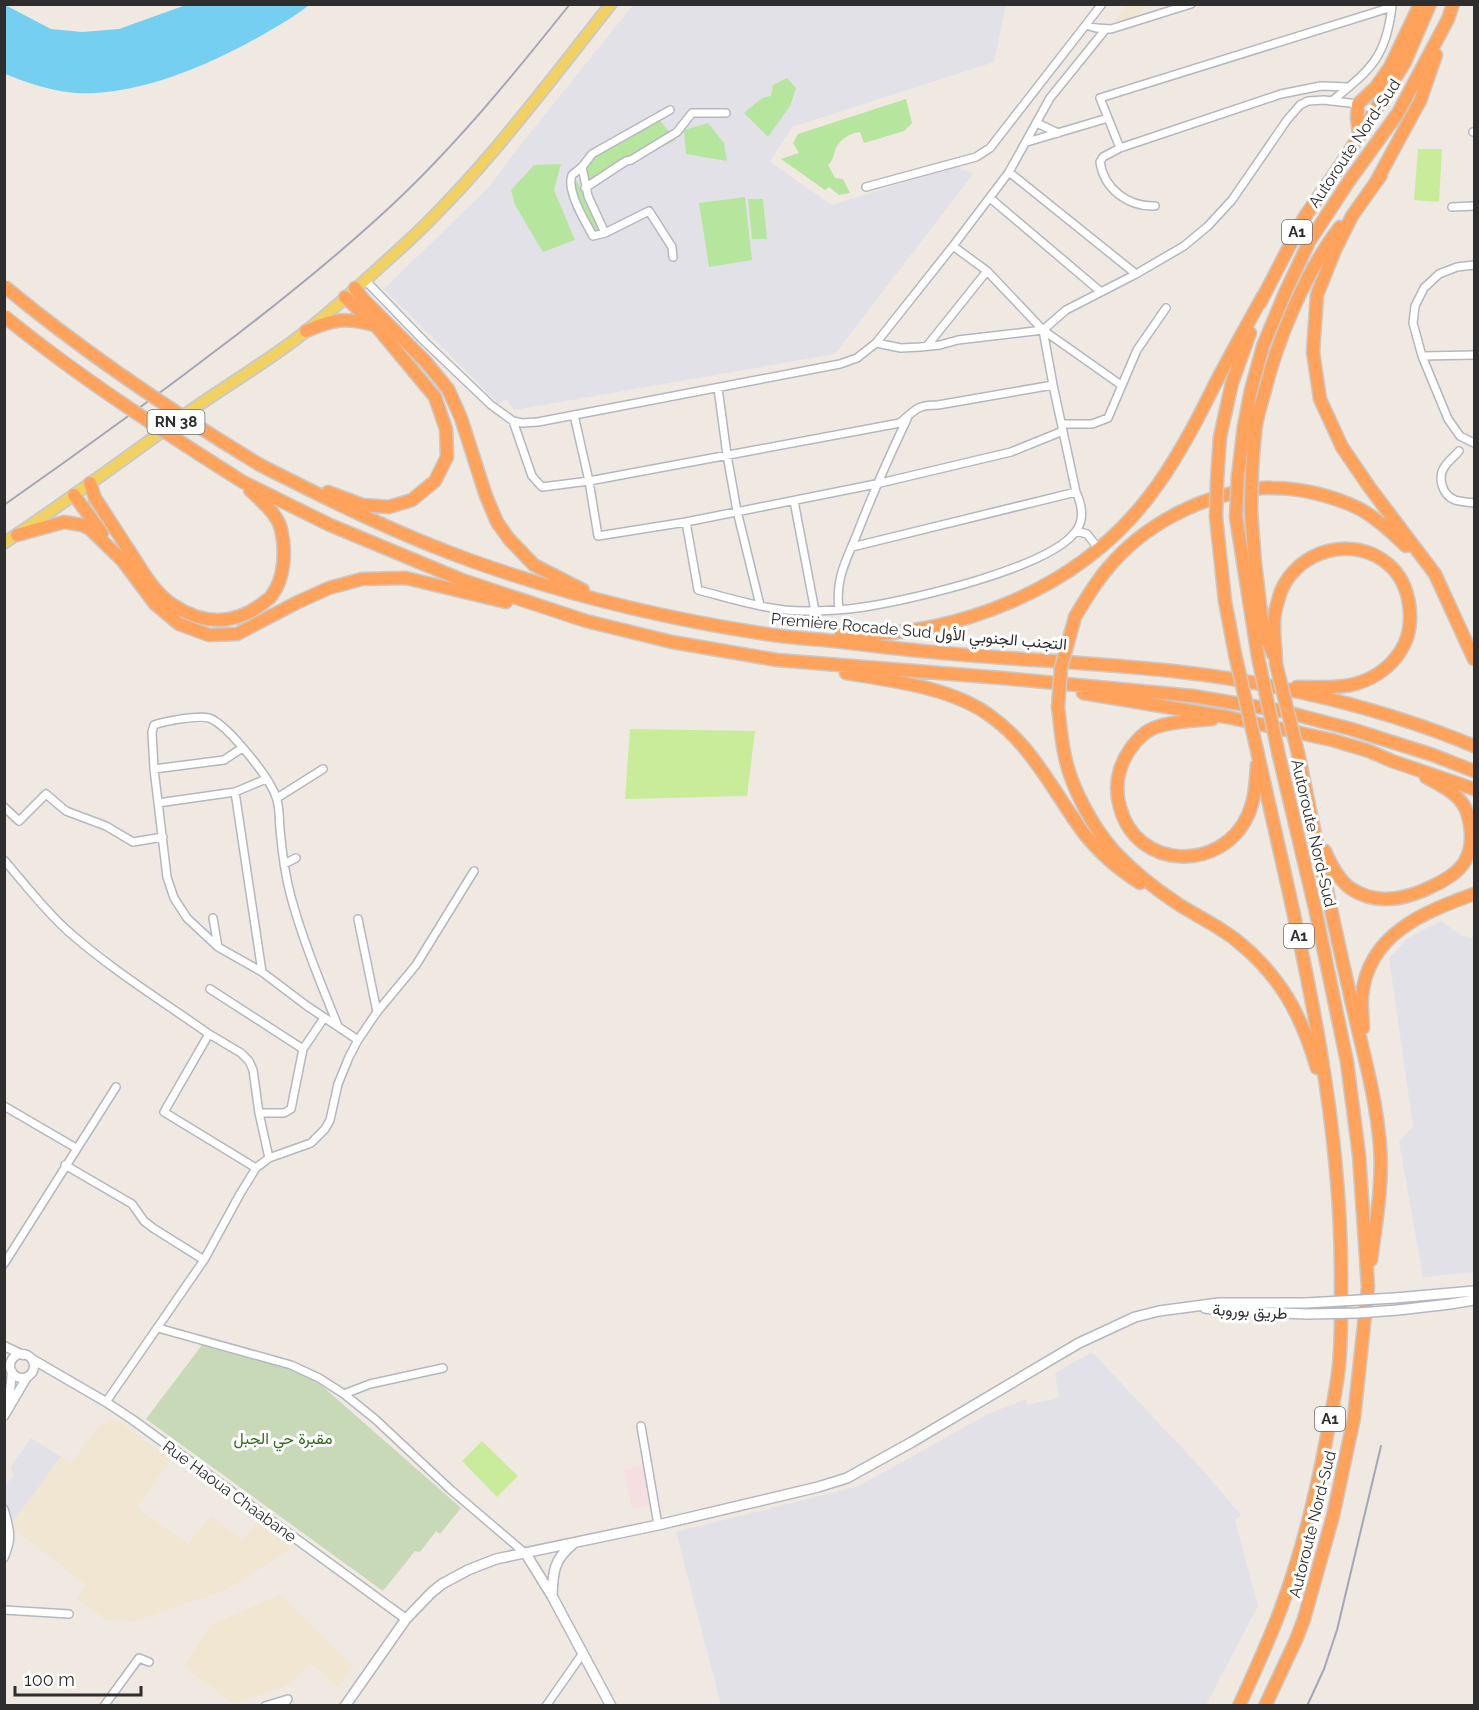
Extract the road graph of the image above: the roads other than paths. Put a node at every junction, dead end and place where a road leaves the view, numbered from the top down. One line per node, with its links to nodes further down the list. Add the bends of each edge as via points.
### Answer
1 (611, 4): 37 (main road, RN 38, via 475,172)
2 (1102, 4): 9 (street)
3 (1191, 4): 10 (street)
4 (1420, 4): 13 (highway, via 1390,67)
5 (1430, 4): 19 (highway, Autoroute Nord-Sud / A1, via 1405,62)
6 (1453, 4): 8 (highway, Autoroute Nord-Sud / A1)
7 (1392, 6): 11 (street, via 1378,56); 16 (street, via 1100,98)
8 (1448, 19): 24 (highway, via 1420,101); 135 (highway, Autoroute Nord-Sud / A1, bridge, via 1398,113 1309,242 1285,293 1263,346 1251,390 1238,476 1236,517 1258,657 1347,1062 1359,1155)
9 (1086, 25): 10 (street); 25 (street, via 983,153)
10 (1105, 30): 17 (street, via 1050,98)
11 (1349, 87): 12 (street); 21 (street, via 1321,86 1281,94)
12 (1332, 101): 13 (street); 36 (street, via 1315,100 1300,105 1232,201 1208,226 1184,246)
13 (1358, 104): 19 (highway)
14 (670, 110): 22 (street, via 592,154)
15 (726, 113): 26 (street, via 692,112 677,132)
16 (1108, 118): 18 (street); 21 (street)
17 (1037, 123): 18 (street); 20 (street)
18 (1058, 133): 20 (street)
19 (1359, 134): 41 (highway, Autoroute Nord-Sud / A1, via 1304,218)
20 (1027, 142): 23 (street)
21 (1120, 148): 28 (street, via 1100,162 1108,184 1132,203)
22 (582, 167): 26 (street); 31 (street, via 570,179 573,194 593,236)
23 (1009, 172): 27 (street); 36 (street)
24 (1381, 175): 79 (highway, via 1352,216 1317,295 1313,352 1320,399 1342,447); 88 (highway, bridge, via 1329,241 1305,285 1280,340 1256,423 1251,511 1255,562 1263,630)
25 (866, 187)
26 (585, 188): 31 (street)
27 (990, 198): 32 (street); 40 (street)
28 (1155, 206)
29 (1474, 206): 30 (street)
30 (1452, 207)
31 (605, 233): 33 (street, via 650,211 672,246)
32 (953, 246): 35 (street); 48 (street)
33 (673, 257)
34 (1474, 265): 51 (street, via 1439,274 1424,288 1415,306 1413,323)
35 (987, 271): 46 (street); 49 (street)
36 (1136, 274): 40 (street)
37 (365, 280): 39 (main road, RN 38); 57 (street, via 491,405)
38 (4, 286): 62 (highway, Première Rocade Sud التجنب الجنوبي الأول, bridge, via 117,373)
39 (355, 288): 42 (main road, RN 38); 80 (highway, via 448,389 486,496 509,539 534,565)
40 (1101, 292): 46 (street, via 1066,310)
41 (1263, 296): 77 (highway, via 1177,456 1151,494 1120,530); 94 (highway, Autoroute Nord-Sud / A1, bridge, via 1232,383 1220,437 1216,517 1235,654)
42 (345, 297): 45 (highway); 47 (main road, RN 38)
43 (1166, 308): 53 (street, via 1137,350)
44 (4, 316): 64 (highway, bridge, via 84,378)
45 (376, 326): 47 (highway, via 353,320 329,321); 62 (highway, via 435,397 446,429 447,457 435,481 412,500 389,507 363,505)
46 (1043, 330): 49 (street); 52 (street); 53 (street)
47 (306, 331): 65 (main road, RN 38)
48 (876, 343): 49 (street, via 901,348); 54 (street, via 840,364)
49 (927, 346)
50 (1474, 355): 51 (street)
51 (1422, 356): 59 (street, via 1448,419 1460,436)
52 (1053, 385): 56 (street, via 923,405); 58 (street)
53 (1121, 385): 58 (street, via 1108,418)
54 (718, 388): 55 (street); 61 (street)
55 (574, 415): 57 (street, via 537,422); 63 (street)
56 (910, 415): 61 (street, via 900,423); 66 (street)
57 (513, 421): 63 (street, via 532,476 542,487)
58 (1063, 428): 66 (street, via 1011,452); 67 (street)
59 (1474, 443)
60 (1459, 451): 70 (street, via 1445,466 1443,489 1456,501)
61 (727, 454): 63 (street); 71 (street)
62 (260, 465): 80 (highway, Première Rocade Sud التجنب الجنوبي الأول, via 410,537 523,578)
63 (589, 481): 72 (street, via 598,536)
64 (243, 482): 65 (highway, via 281,527 281,576 272,596 251,612 209,621 170,603 148,580 95,498); 84 (highway, via 330,525 462,580)
65 (90, 483): 68 (main road, RN 38)
66 (876, 484): 69 (street); 76 (street)
67 (1076, 492): 73 (street, via 1082,517); 76 (street)
68 (75, 495): 74 (main road, RN 38); 78 (highway)
69 (794, 501): 71 (street); 83 (street)
70 (1474, 503)
71 (737, 511): 72 (street); 81 (street)
72 (686, 522): 81 (street, via 698,590)
73 (1076, 531): 77 (street, via 1087,534); 82 (street, via 1058,547 1012,569 912,597)
74 (16, 535): 75 (main road, RN 38); 78 (highway, via 73,522 90,529)
75 (4, 543)
76 (852, 547): 82 (street, via 839,579)
77 (1098, 548): 85 (highway, via 1047,584 959,621 857,635)
78 (122, 560): 84 (highway, via 155,604 179,624 209,635 237,634 329,588 362,579 406,578)
79 (1435, 574): 86 (highway); 112 (highway, bridge, via 1385,526 1360,509 1326,496 1270,487 1226,494 1182,511 1142,535 1109,566 1075,617 1061,668 1058,706 1064,752 1093,822 1114,851)
80 (606, 601): 85 (highway, Première Rocade Sud التجنب الجنوبي الأول)
81 (760, 605): 83 (street)
82 (839, 609): 83 (street)
83 (815, 611)
84 (586, 621): 87 (highway, via 672,642)
85 (767, 634): 90 (highway, Première Rocade Sud التجنب الجنوبي الأول, via 942,653 1184,672)
86 (1474, 659)
87 (777, 660): 89 (highway); 112 (highway, via 910,684 959,699 989,715 1032,756 1083,831 1108,859 1122,872)
88 (1276, 664): 90 (highway, via 1274,616 1282,590 1295,570 1311,558 1330,549 1351,548 1373,554 1390,565 1403,582 1409,600 1410,628 1401,652 1384,670 1359,683); 102 (highway, bridge)
89 (1002, 678): 91 (highway); 98 (highway, via 1193,696 1282,711 1351,729)
90 (1280, 687): 92 (highway, Première Rocade Sud التجنب الجنوبي الأول, via 1374,711)
91 (1227, 717): 94 (highway, via 1168,724 1146,732 1125,756 1118,776 1118,798 1123,818 1136,837 1153,850 1178,857 1201,855 1225,844 1249,814); 95 (highway, via 1332,740)
92 (1474, 746)
93 (242, 748): 96 (street, via 224,760); 96 (street, via 212,719 160,723 154,725 152,732); 99 (street)
94 (1258, 755): 128 (highway, Autoroute Nord-Sud / A1, via 1294,910)
95 (1410, 767): 100 (highway); 102 (highway, via 1463,804 1471,831 1468,852 1460,868 1450,877 1406,897 1370,898 1341,879 1325,852)
96 (154, 769): 104 (street)
97 (323, 769): 103 (street)
98 (1474, 771)
99 (266, 779): 101 (street); 103 (street)
100 (1474, 789)
101 (235, 792): 104 (street); 116 (street)
102 (1307, 793): 124 (highway)
103 (277, 798): 109 (street)
104 (159, 803): 106 (street)
105 (4, 807): 106 (street, via 19,821 46,794 66,811 106,826 133,842)
106 (163, 837): 115 (street, via 167,877 174,898 187,918)
107 (296, 858): 109 (street)
108 (4, 860): 121 (street, via 69,932)
109 (284, 864): 120 (street, via 302,935)
110 (474, 871): 118 (street, via 416,965)
111 (1474, 894): 124 (highway, via 1412,921 1399,929 1378,953 1362,995)
112 (1177, 904): 128 (highway, via 1235,939 1280,985 1312,1049)
113 (213, 918): 115 (street)
114 (358, 919): 118 (street)
115 (218, 947): 116 (street)
116 (262, 972): 119 (street)
117 (210, 989): 123 (street)
118 (377, 1012): 122 (street)
119 (324, 1018): 120 (street); 123 (street)
120 (338, 1026): 122 (street)
121 (209, 1034): 127 (street, via 249,1061); 132 (street, via 164,1112)
122 (358, 1040): 130 (street, via 338,1084 326,1129 303,1146)
123 (303, 1049): 127 (street, via 291,1109 284,1113)
124 (1366, 1059): 135 (highway, via 1380,1168)
125 (116, 1087): 129 (street)
126 (4, 1106): 129 (street)
127 (259, 1113): 130 (street)
128 (1331, 1118): 169 (highway, Autoroute Nord-Sud / A1, via 1341,1262 1337,1383 1321,1468 1294,1570)
129 (76, 1148): 131 (street)
130 (269, 1158): 132 (street)
131 (65, 1165): 133 (street, via 132,1204 153,1228); 134 (street)
132 (256, 1168): 133 (street)
133 (204, 1260): 139 (street)
134 (4, 1264)
135 (1368, 1287): 160 (highway, Autoroute Nord-Sud / A1, via 1354,1418 1343,1473)
136 (1474, 1291): 138 (main road, طريق بوروبة, bridge)
137 (1474, 1299): 138 (main road, طريق بوروبة, bridge, via 1357,1313)
138 (1196, 1307): 152 (main road, via 1135,1317 1079,1343 847,1478)
139 (158, 1328): 146 (street, via 291,1365); 148 (street)
140 (4, 1348): 141 (street, Rue Haoua Chaabane); 143 (street, Rue Haoua Chaabane)
141 (27, 1357): 143 (street, via 14,1358); 144 (street, Rue Haoua Chaabane); 145 (street, via 34,1365)
142 (443, 1368): 146 (street, via 370,1384)
143 (11, 1370): 145 (street, via 18,1377); 147 (street, via 10,1391)
144 (50, 1370): 145 (street); 148 (street, Rue Haoua Chaabane)
145 (30, 1375): 149 (street)
146 (344, 1394): 154 (street)
147 (4, 1402)
148 (106, 1402): 159 (street, Rue Haoua Chaabane)
149 (4, 1416)
150 (641, 1426): 152 (street)
151 (4, 1509): 155 (street, via 11,1537)
152 (658, 1525): 153 (main road)
153 (573, 1544): 154 (main road); 156 (main road, via 557,1562)
154 (526, 1554): 156 (main road); 159 (main road, via 496,1559 442,1584)
155 (4, 1558)
156 (552, 1596): 161 (main road)
157 (4, 1610): 158 (street)
158 (69, 1614)
159 (406, 1619): 166 (main road)
160 (1296, 1640): 170 (highway, Autoroute Nord-Sud / A1); 171 (highway)
161 (583, 1653): 167 (street); 168 (main road)
162 (149, 1662): 163 (street, via 139,1658)
163 (104, 1706)
164 (265, 1706): 165 (street, via 288,1699)
165 (283, 1706)
166 (345, 1706)
167 (546, 1706)
168 (611, 1706)
169 (1239, 1706)
170 (1265, 1706)
171 (1272, 1706)

